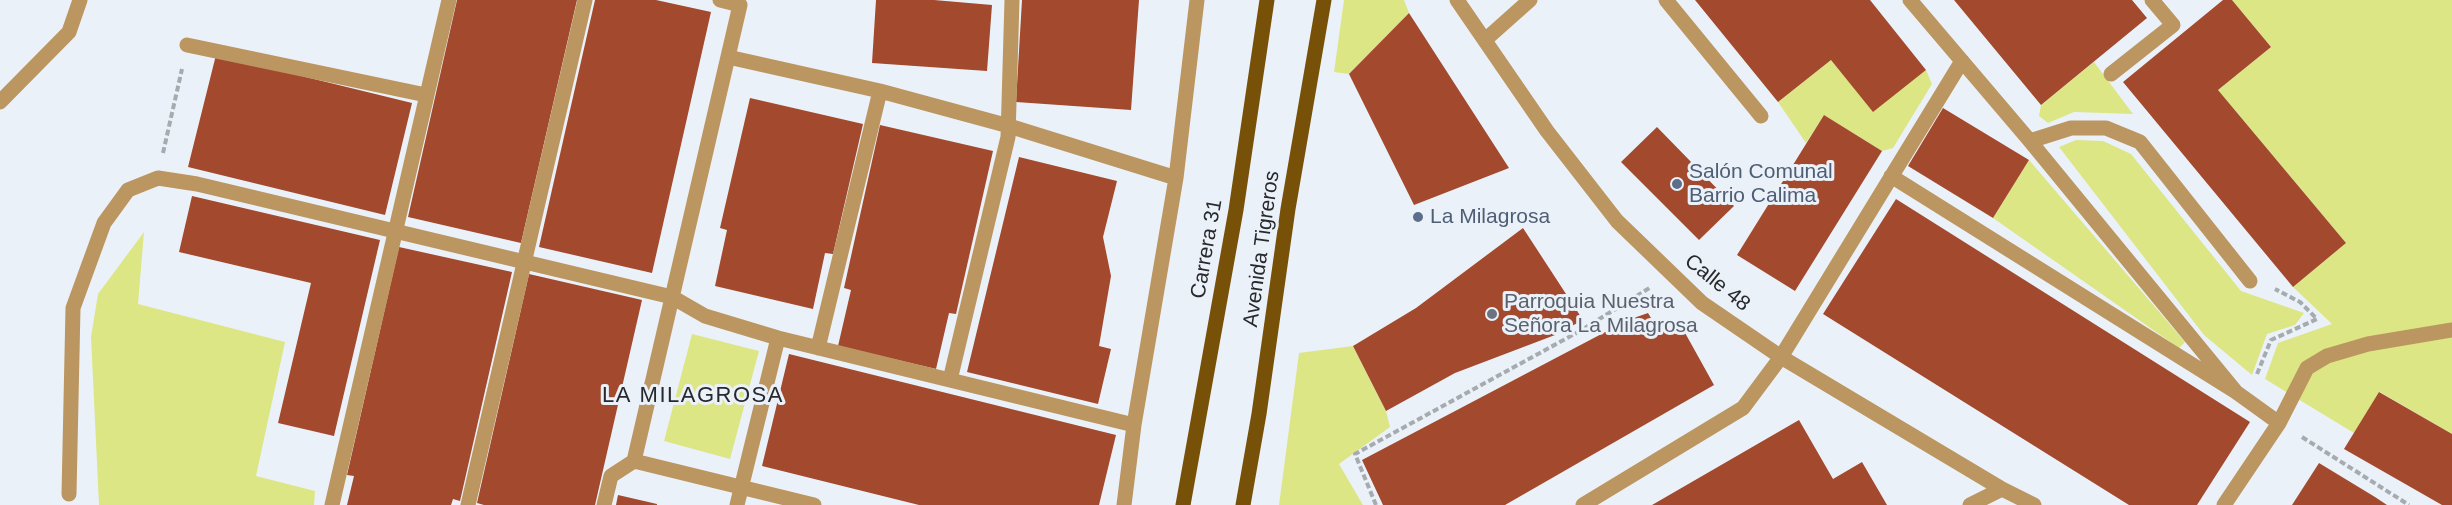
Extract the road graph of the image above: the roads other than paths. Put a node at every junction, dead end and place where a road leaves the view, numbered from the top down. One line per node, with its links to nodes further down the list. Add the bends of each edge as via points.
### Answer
1 (80, 0): 21 (street, via 69,32)
2 (449, 0): 20 (street)
3 (585, 0): 28 (street)
4 (720, 0): 16 (street, via 740,5)
5 (1012, 0): 23 (street)
6 (1197, 0): 26 (street)
7 (1267, 0): 49 (main road, Carrera 31, via 1236,210)
8 (1324, 0): 50 (main road, Avenida Tigreros)
9 (1457, 0): 14 (street, Calle 48)
10 (1530, 0): 14 (street)
11 (1666, 0): 22 (street)
12 (1910, 0): 17 (street)
13 (2152, 0): 18 (street, via 2173,25)
14 (1485, 40): 34 (street, Calle 48, via 1547,131 1617,221 1702,303)
15 (187, 45): 20 (street)
16 (728, 57): 19 (street); 30 (street)
17 (1962, 61): 24 (street); 25 (street)
18 (2111, 74)
19 (880, 91): 23 (street); 33 (street)
20 (426, 96): 27 (street)
21 (0, 102)
22 (1761, 116)
23 (1009, 126): 26 (street); 35 (street)
24 (2030, 141): 29 (street, via 2071,128 2106,128 2140,142); 36 (street)
25 (1890, 176): 34 (street); 36 (street)
26 (1176, 178): 38 (street)
27 (395, 231): 28 (street); 42 (street, via 197,184 158,178 129,190 104,223 73,308); 43 (street)
28 (525, 261): 30 (street); 44 (street)
29 (2246, 276)
30 (672, 297): 32 (street, via 705,316); 39 (street)
31 (2452, 330): 37 (street, via 2368,344 2327,356 2307,368)
32 (778, 338): 33 (street); 40 (street)
33 (818, 348): 35 (street)
34 (1781, 357): 41 (street, Calle 48); 51 (street, via 1743,408)
35 (950, 380): 38 (street)
36 (2241, 396): 37 (street)
37 (2279, 423): 54 (street)
38 (1134, 425): 48 (street)
39 (633, 461): 40 (street); 45 (street, via 611,476)
40 (741, 488): 46 (street); 47 (street)
41 (2002, 489): 52 (street); 53 (street, Calle 48)
42 (69, 494)
43 (332, 505)
44 (468, 505)
45 (604, 505)
46 (737, 505)
47 (814, 505)
48 (1124, 505)
49 (1183, 505)
50 (1243, 505)
51 (1583, 505)
52 (1970, 505)
53 (2034, 505)
54 (2224, 505)

